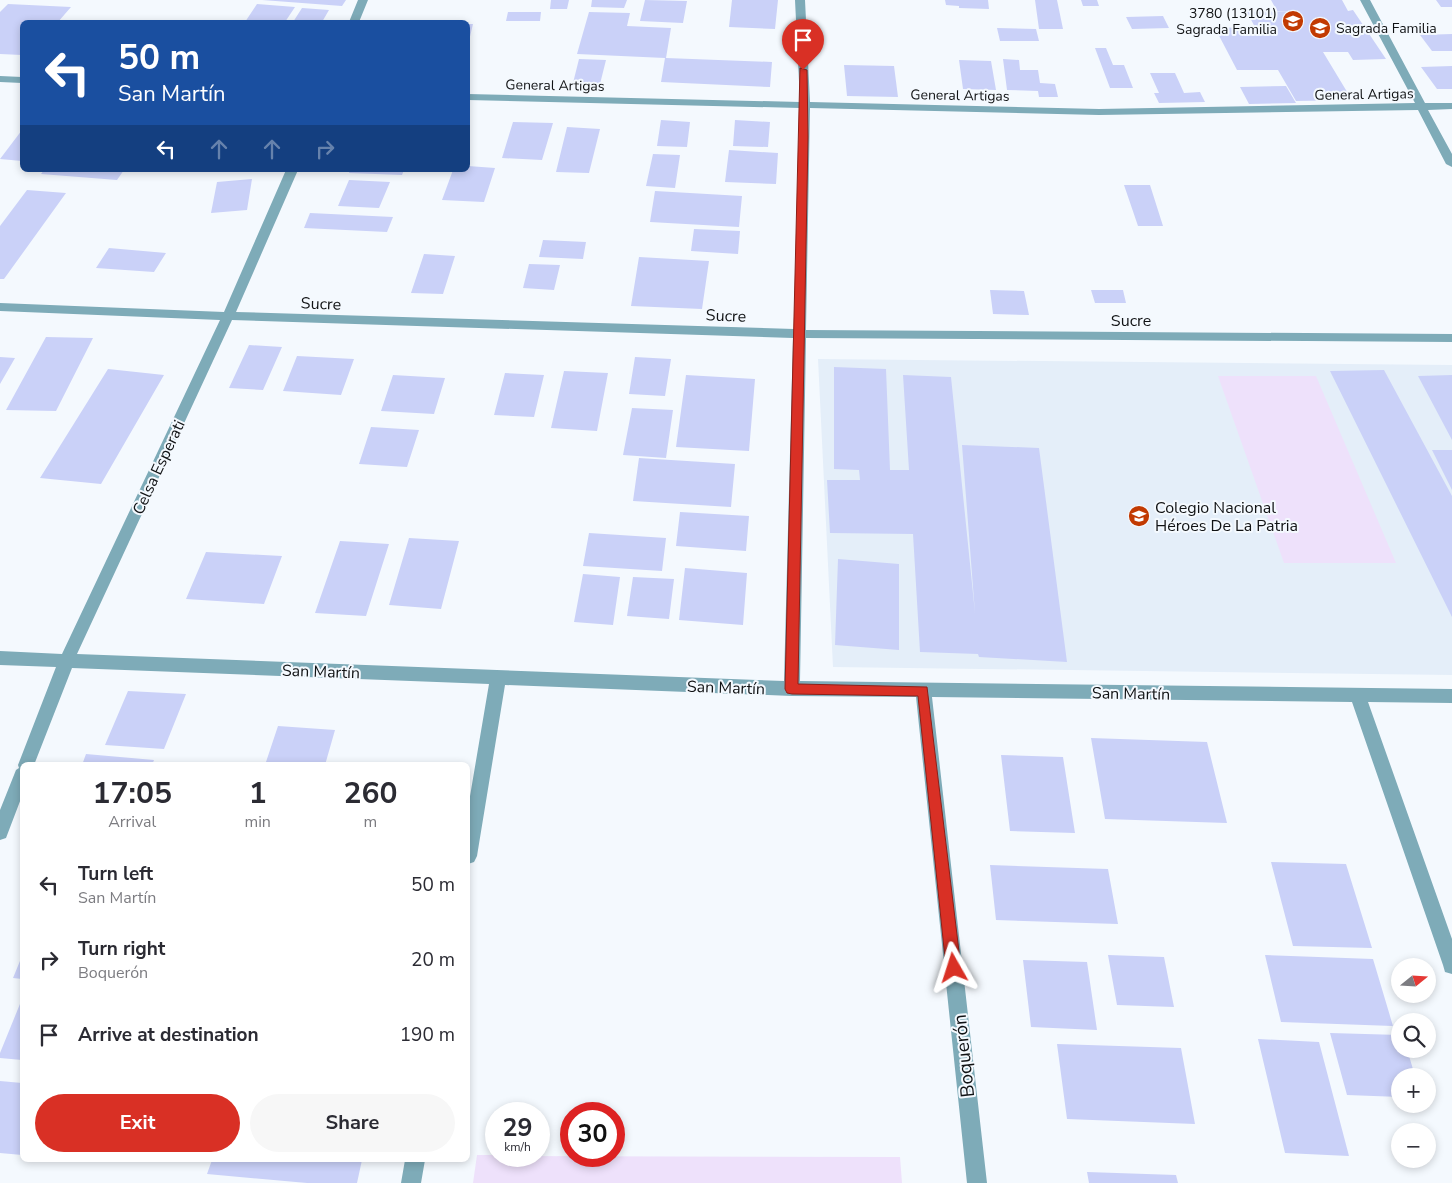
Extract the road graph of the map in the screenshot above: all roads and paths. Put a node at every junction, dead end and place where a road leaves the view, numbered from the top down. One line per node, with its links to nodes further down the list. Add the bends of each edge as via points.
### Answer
1 (363, 0): 4 (street)
2 (800, 0): 8 (street)
3 (1365, 0): 10 (street)
4 (355, 20)
5 (0, 79): 6 (street)
6 (20, 80)
7 (470, 97): 8 (street, General Artigas)
8 (804, 105): 10 (street, General Artigas, via 1099,112); 15 (street)
9 (1452, 106): 10 (street, General Artigas)
10 (1422, 107): 11 (street)
11 (1452, 164)
12 (291, 172): 14 (street, Celsa Esperati)
13 (0, 307): 14 (street, Sucre)
14 (228, 316): 15 (street, Sucre); 18 (street, Celsa Esperati)
15 (800, 334): 16 (street, Sucre); 20 (street)
16 (1452, 338)
17 (0, 658): 18 (street, San Martín)
18 (67, 660): 19 (street, San Martín); 24 (street, Celsa Esperati)
19 (498, 678): 20 (street, San Martín); 27 (street)
20 (792, 689): 21 (street, San Martín)
21 (923, 691): 22 (street, San Martín); 31 (street, Boquerón)
22 (1358, 696): 23 (street, San Martín); 28 (street)
23 (1452, 696)
24 (27, 762)
25 (20, 780): 26 (street)
26 (0, 832)
27 (470, 844)
28 (1452, 965)
29 (415, 1162): 30 (street)
30 (411, 1183)
31 (977, 1183)

